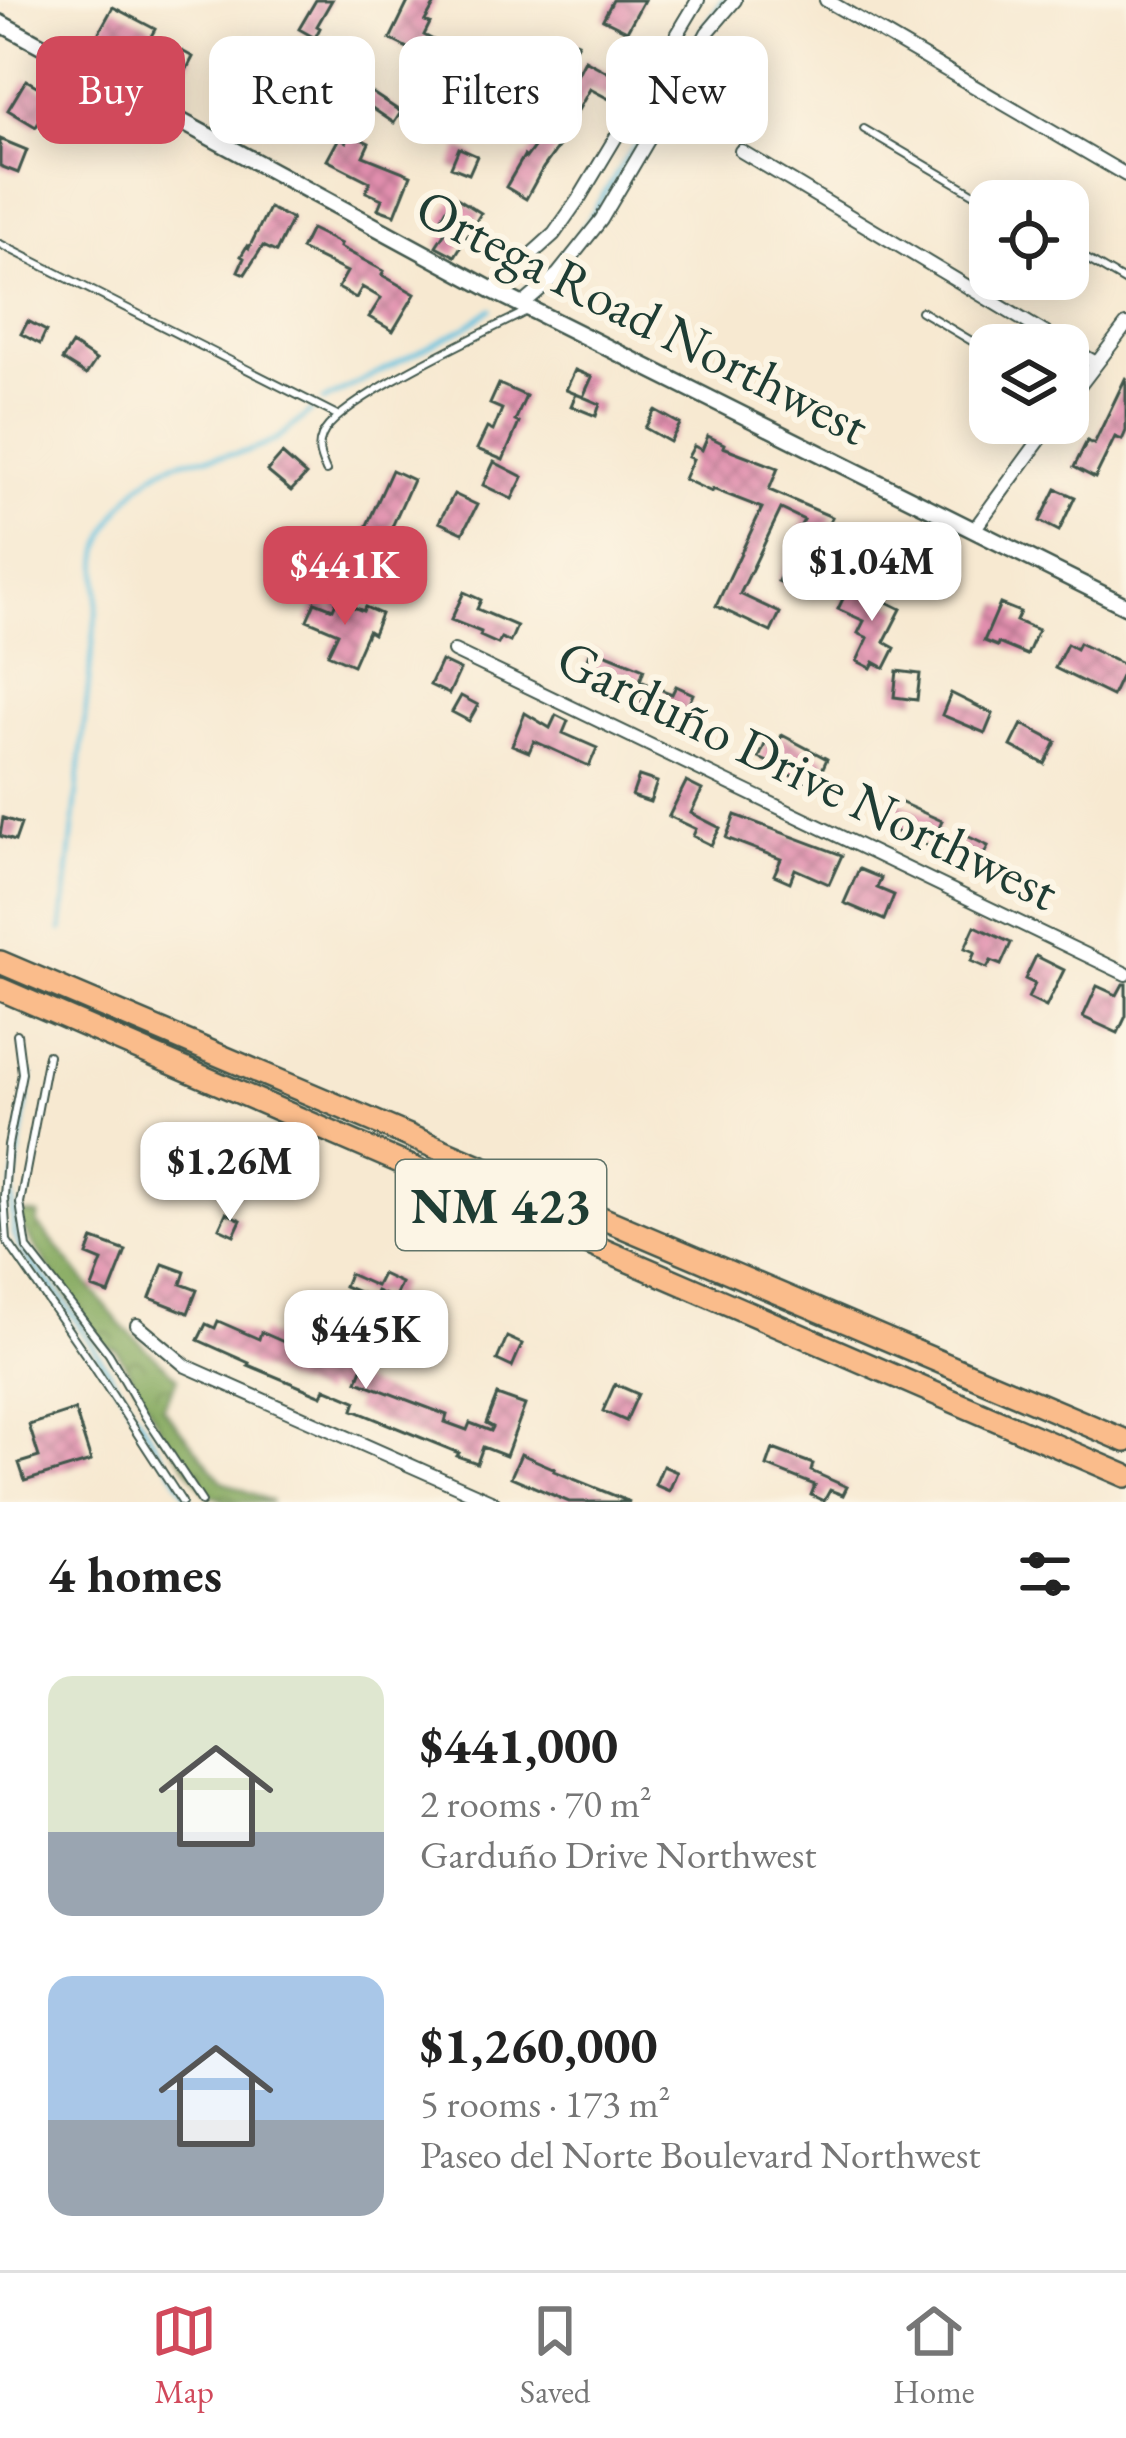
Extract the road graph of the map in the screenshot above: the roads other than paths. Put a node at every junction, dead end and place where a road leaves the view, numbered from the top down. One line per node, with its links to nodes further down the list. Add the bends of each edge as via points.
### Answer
1 (698, 0): 12 (street, via 554,234)
2 (735, 0): 13 (street, via 707,33 601,220)
3 (826, 0): 7 (street)
4 (0, 23): 12 (street, Ortega Road Northwest)
5 (864, 130): 8 (lane)
6 (741, 151): 15 (street)
7 (1126, 175)
8 (969, 191)
9 (0, 244): 21 (lane)
10 (1089, 260): 11 (lane)
11 (1126, 282)
12 (492, 290): 13 (street, Ortega Road Northwest)
13 (526, 307): 21 (lane); 24 (street, Ortega Road Northwest)
14 (921, 310): 17 (lane)
15 (1029, 324)
16 (1126, 325): 19 (street)
17 (969, 339)
18 (1089, 360): 19 (street)
19 (1096, 364): 20 (street)
20 (1089, 373)
21 (339, 416): 23 (lane, via 323,431 318,452)
22 (1037, 444): 24 (street)
23 (326, 472)
24 (973, 531): 25 (street, Ortega Road Northwest)
25 (1126, 606)
26 (454, 651): 28 (street, Garduño Drive Northwest)
27 (0, 962): 33 (highway, NM 423)
28 (1126, 974)
29 (0, 989): 34 (highway, NM 423)
30 (17, 1034): 35 (lane, via 22,1073 8,1145 7,1241)
31 (48, 1055): 36 (lane, via 20,1203 27,1248 109,1354)
32 (137, 1325): 37 (street, via 186,1366)
33 (1126, 1442)
34 (1126, 1476)
35 (182, 1502)
36 (202, 1502)
37 (493, 1502)

